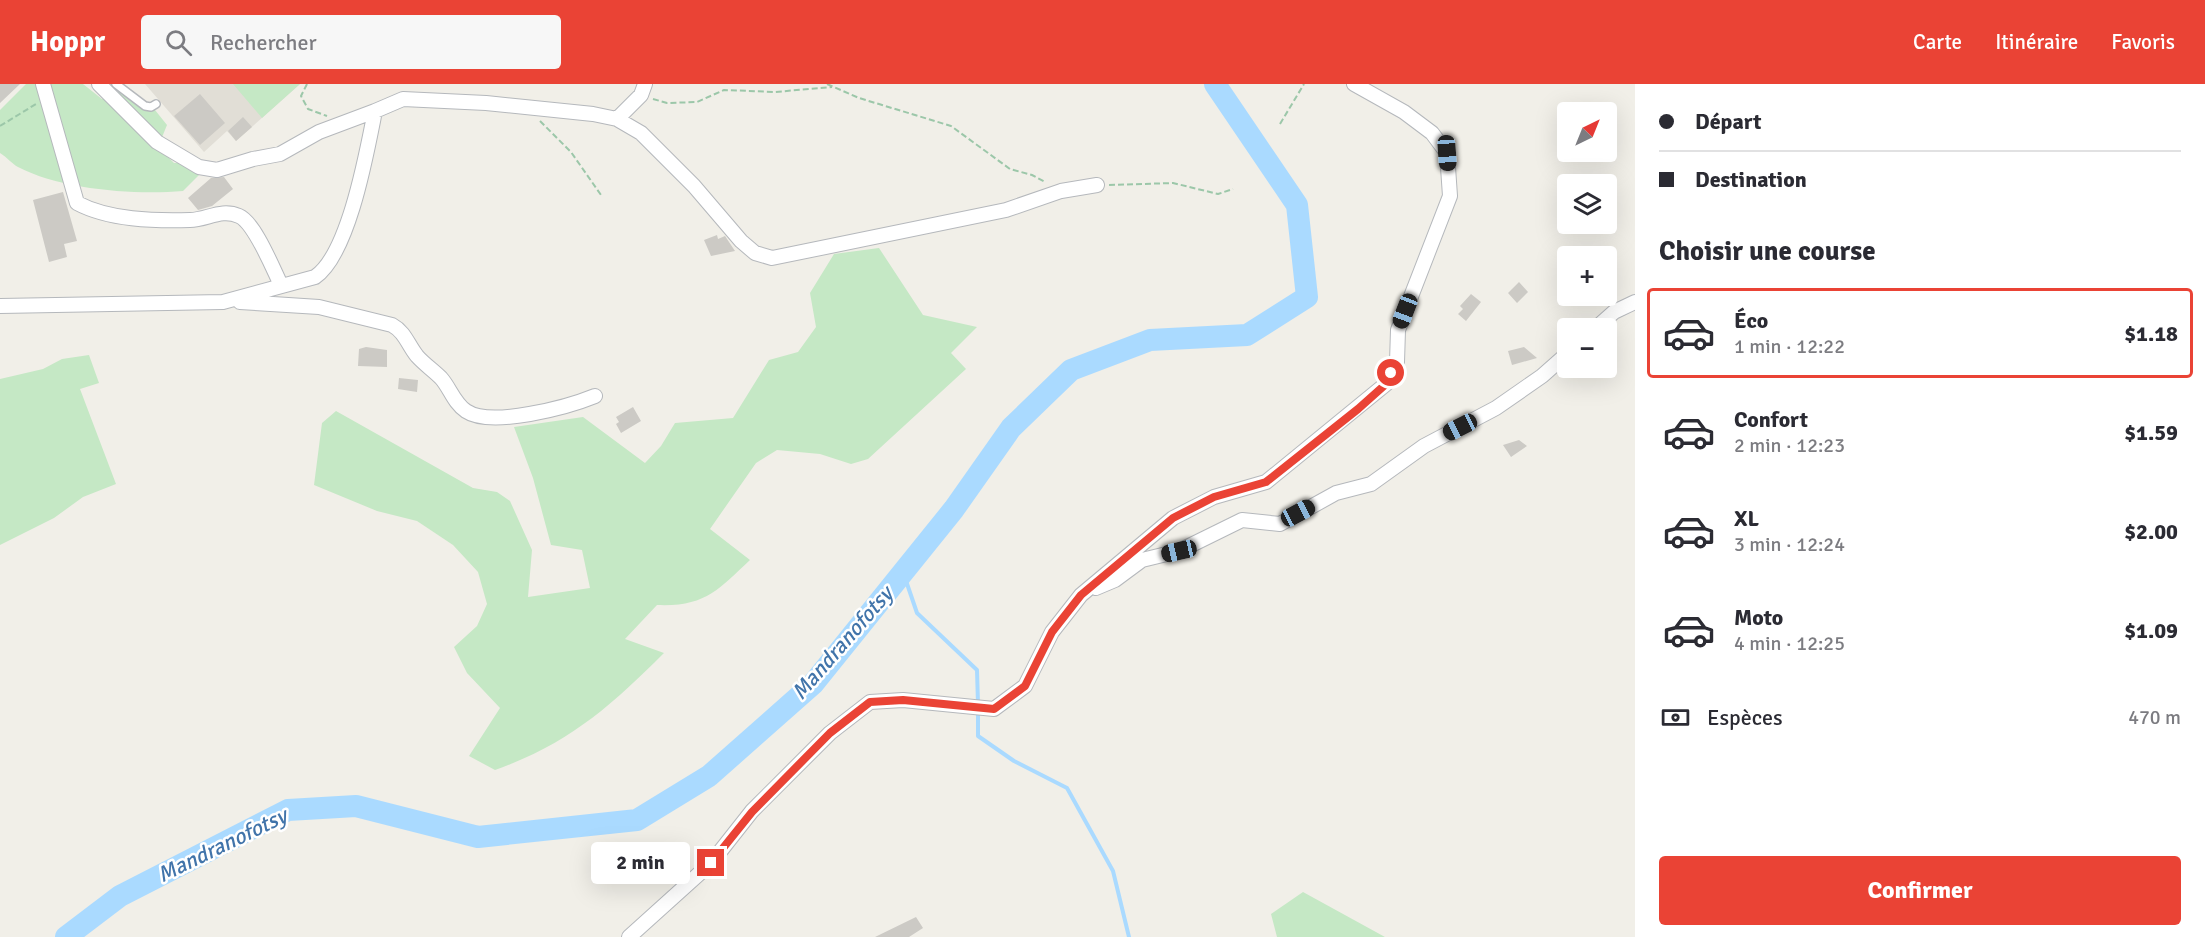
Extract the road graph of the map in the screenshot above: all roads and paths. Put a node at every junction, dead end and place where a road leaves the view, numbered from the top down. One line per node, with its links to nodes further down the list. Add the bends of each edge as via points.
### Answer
1 (99, 84): 14 (street, via 157,142 199,167 216,170 280,154)
2 (116, 84): 10 (lane, via 146,106)
3 (307, 84): 14 (path, via 301,96 308,109)
4 (827, 84): 7 (path)
5 (1304, 84): 15 (path)
6 (1354, 84): 28 (street, via 1404,112 1432,133 1447,153 1450,196 1398,330 1397,362 1386,384 1266,482 1214,497 1173,518)
7 (832, 87): 8 (path, via 776,93 724,90 697,102 667,103); 19 (path, via 951,126 1010,169 1032,175)
8 (643, 90): 13 (street)
9 (45, 91): 16 (path); 21 (street, via 77,203 130,218 192,220 223,212 240,216 253,231)
10 (156, 104)
11 (528, 109): 12 (street, via 403,99); 13 (street); 20 (path, via 571,152)
12 (375, 111): 14 (street); 21 (street, via 361,179 331,258 315,277)
13 (617, 119): 19 (street, via 648,141 755,253 772,258 1006,210)
14 (344, 122)
15 (1280, 124)
16 (0, 126)
17 (1097, 185): 18 (path, via 1173,183 1218,194); 19 (street)
18 (1233, 189)
19 (1061, 191)
20 (601, 195)
21 (281, 285): 22 (street)
22 (223, 302): 24 (street); 27 (street, via 319,307 392,325 401,330 417,356 466,411 480,416 501,418 576,404)
23 (1635, 302): 25 (street)
24 (0, 306)
25 (1607, 318)
26 (1557, 363): 28 (street, via 1496,408 1424,446 1371,484 1336,493 1280,524 1242,520 1179,551 1142,560 1115,580)
27 (594, 396)
28 (1081, 595): 29 (street, via 1052,632 1025,686 994,709 903,700 870,702 830,733 752,812 711,863)
29 (629, 937)

